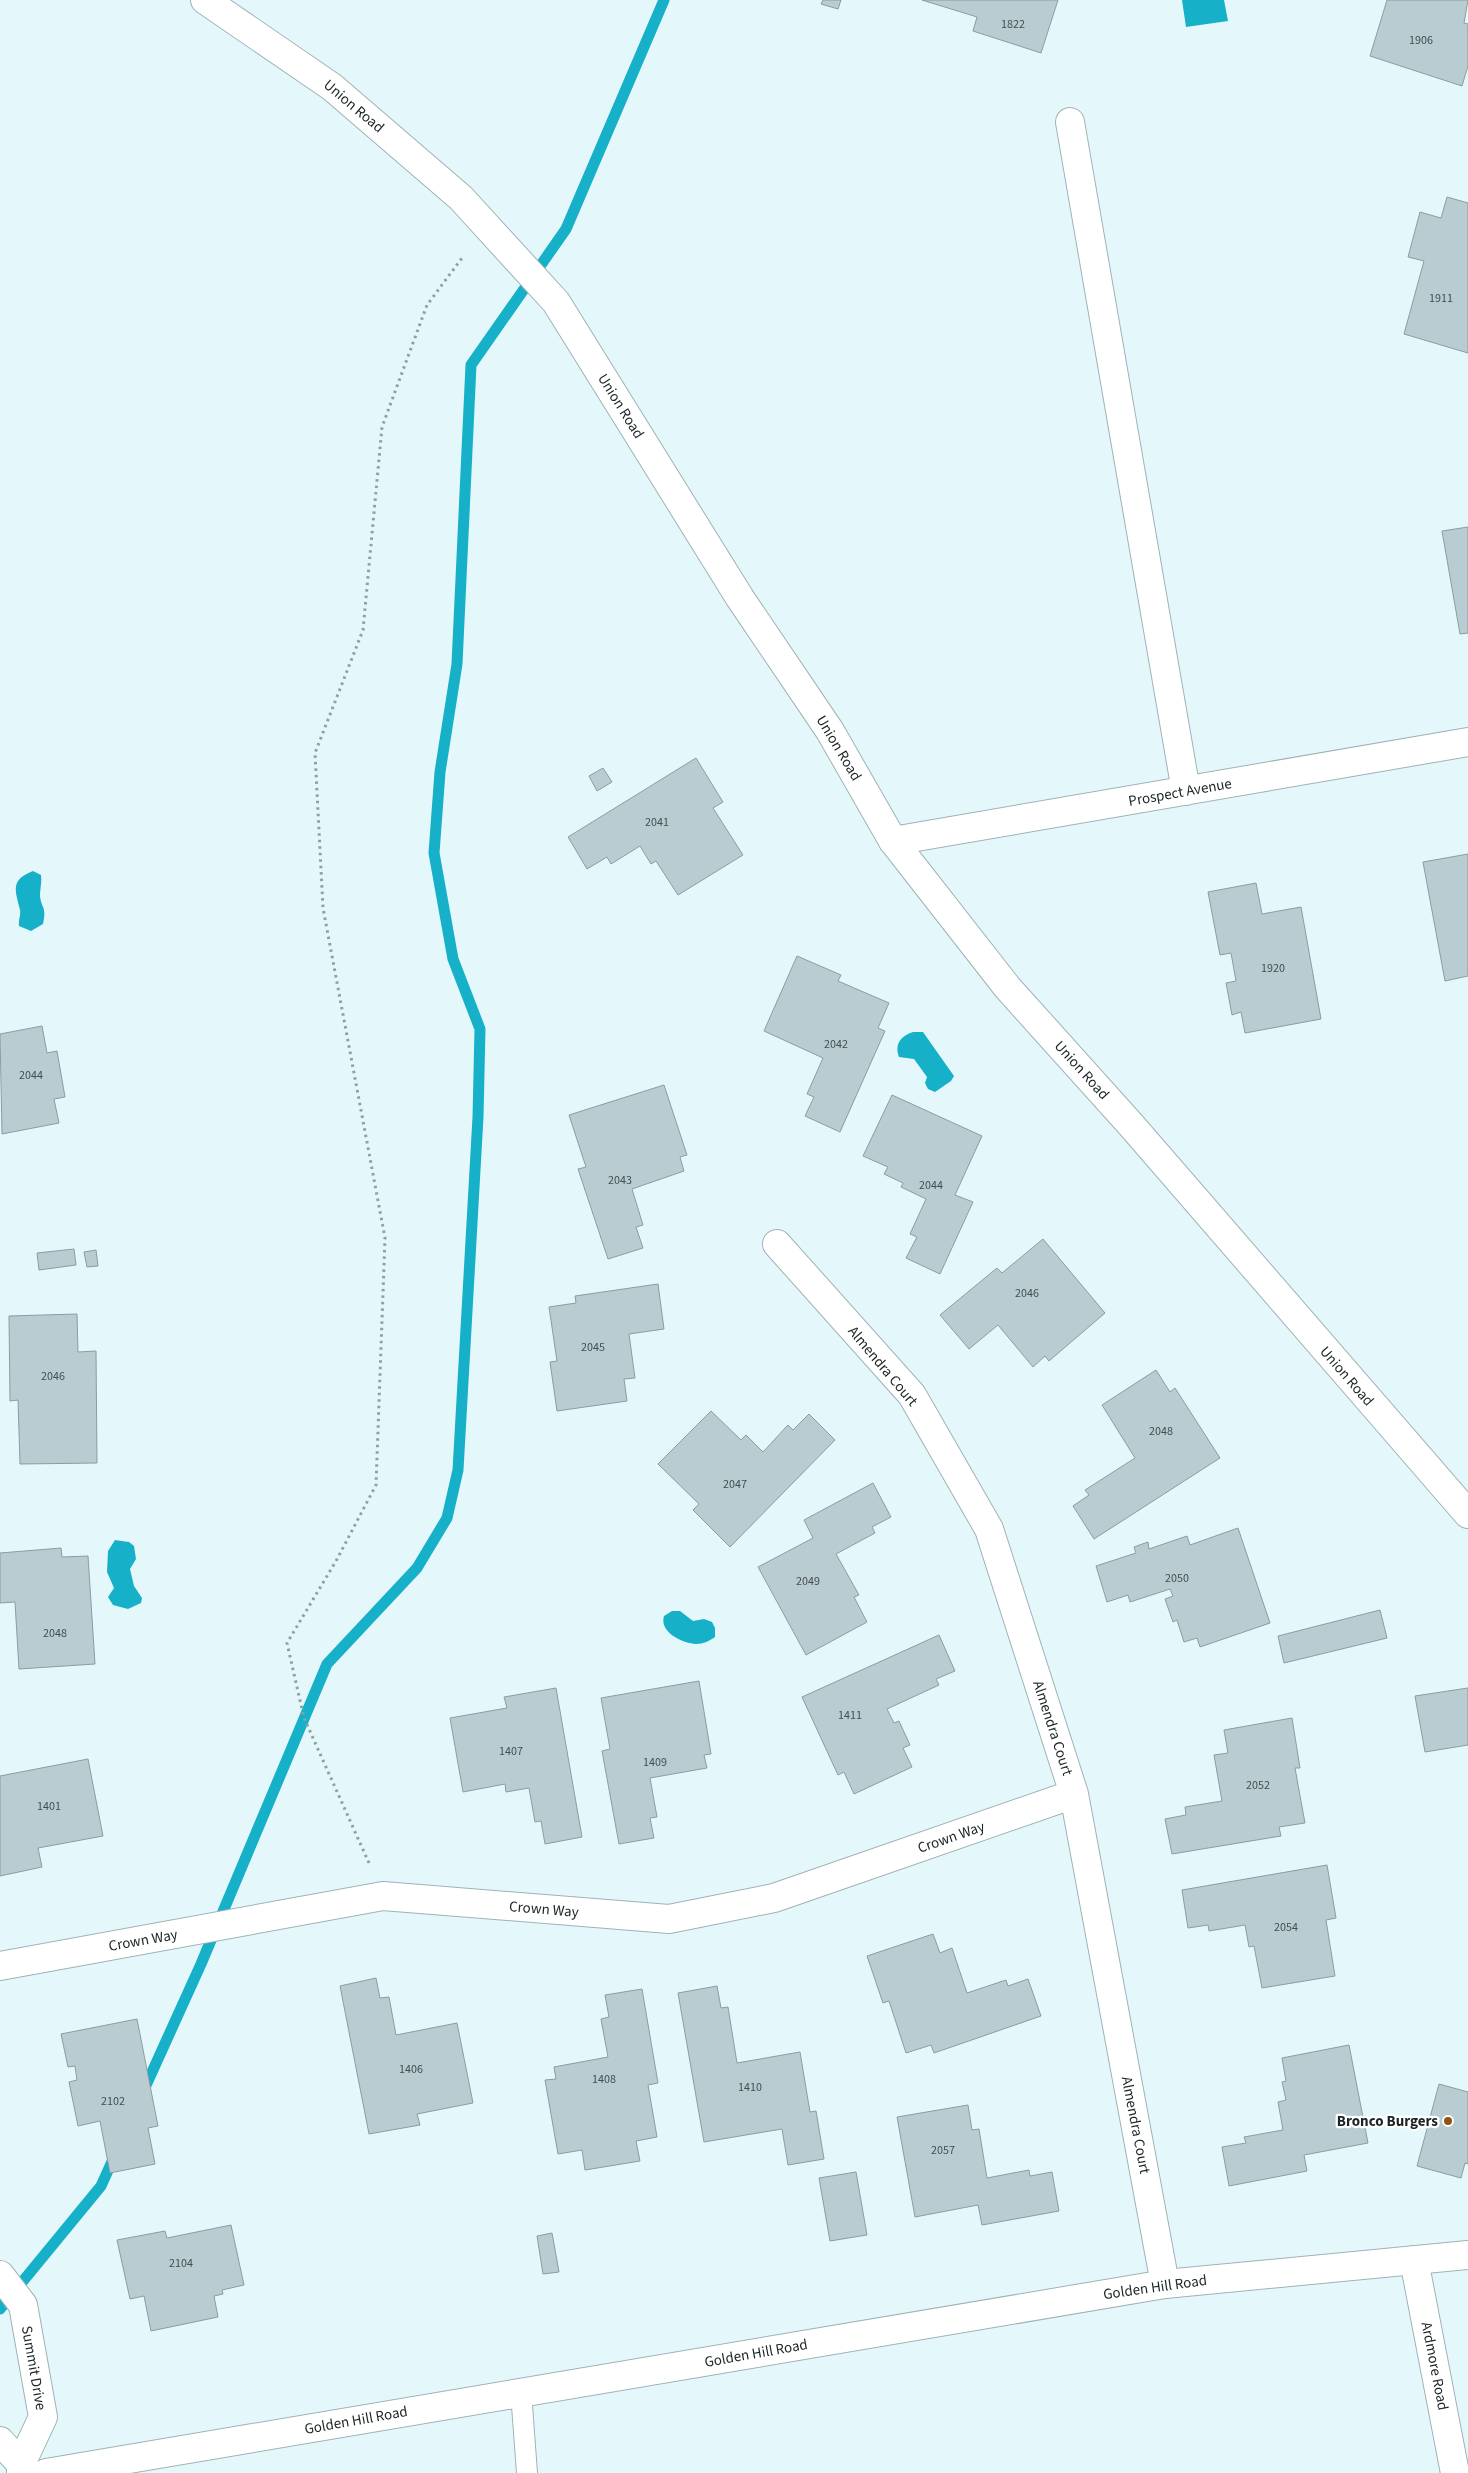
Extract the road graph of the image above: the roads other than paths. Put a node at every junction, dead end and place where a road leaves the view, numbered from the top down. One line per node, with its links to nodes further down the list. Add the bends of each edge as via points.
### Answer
1 (205, 0): 5 (street, Union Road, via 339,93 461,198 556,302 740,598 830,731)
2 (1070, 122): 4 (street)
3 (1468, 742): 4 (street, Prospect Avenue)
4 (1186, 791): 5 (street, Prospect Avenue)
5 (893, 841): 7 (street, Union Road, via 1007,987 1132,1126)
6 (777, 1244): 8 (street, Almendra Court, via 912,1396 989,1529)
7 (1468, 1514)
8 (1074, 1794): 9 (street, Crown Way, via 774,1898 669,1919 383,1896); 13 (street, Almendra Court)
9 (0, 1966)
10 (1468, 2255): 11 (street, Golden Hill Road)
11 (1414, 2260): 13 (street, Golden Hill Road); 19 (street, Ardmore Road)
12 (0, 2275): 16 (street, Summit Drive, via 23,2305 43,2417)
13 (1165, 2284): 14 (street, Golden Hill Road)
14 (521, 2392): 17 (street, Golden Hill Road); 18 (lane)
15 (0, 2442): 16 (street, Summit Drive)
16 (21, 2468)
17 (46, 2473)
18 (527, 2473)
19 (1455, 2473)

